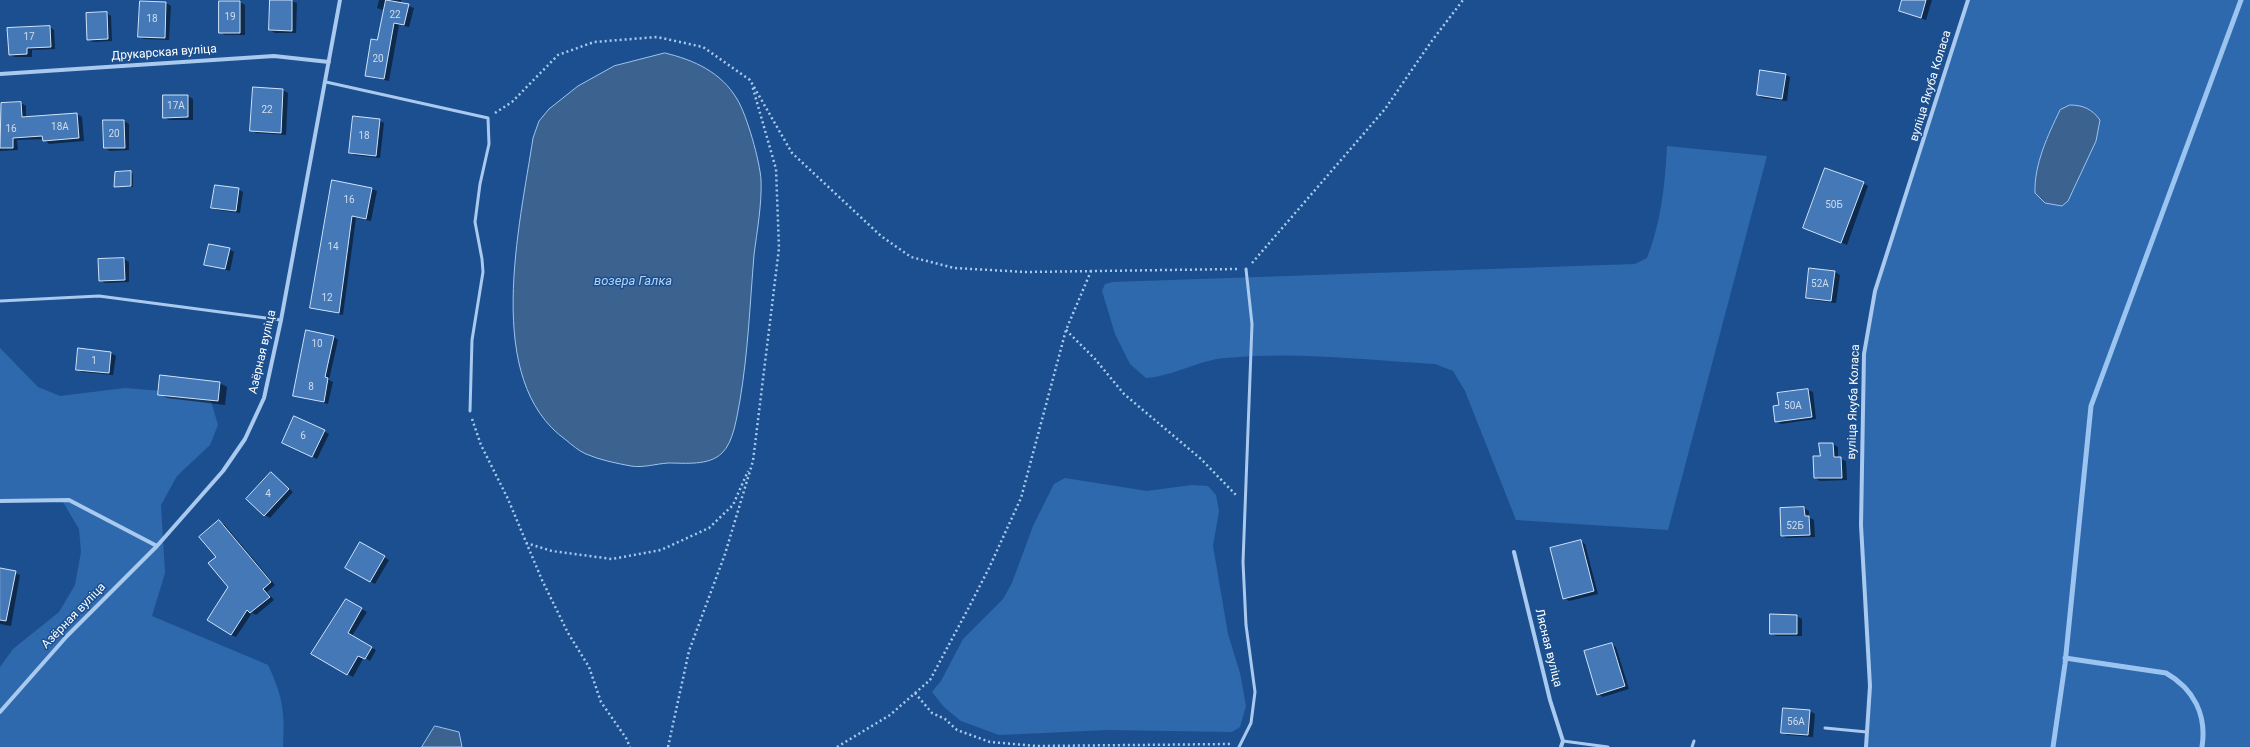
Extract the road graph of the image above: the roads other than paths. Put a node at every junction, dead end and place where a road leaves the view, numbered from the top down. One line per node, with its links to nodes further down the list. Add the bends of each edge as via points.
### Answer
1 (340, 0): 3 (street, Азёрная вуліца)
2 (1968, 0): 15 (street, вуліца Якуба Коласа, via 1875,291 1864,354 1861,525 1870,686)
3 (329, 62): 4 (street, Друкарская вуліца, via 274,56); 5 (street, Азёрная вуліца)
4 (0, 74)
5 (326, 82): 8 (street, Азёрная вуліца); 9 (lane, via 488,118 489,144 475,222 483,272 472,340)
6 (1246, 269): 18 (lane, via 1252,324 1243,562 1246,625 1255,692 1251,723)
7 (0, 301): 8 (lane, via 100,296)
8 (281, 320): 11 (street, Азёрная вуліца, via 264,398 245,439 223,471)
9 (470, 411)
10 (0, 501): 11 (street, via 69,500)
11 (157, 546): 13 (street, Азёрная вуліца, via 67,636)
12 (1514, 552): 16 (street, Лясная вуліца, via 1550,700)
13 (0, 712)
14 (1825, 728): 15 (lane)
15 (1867, 732): 22 (street, вуліца Якуба Коласа)
16 (1563, 741): 19 (street); 20 (lane)
17 (1694, 741): 21 (lane)
18 (1240, 746)
19 (1561, 747)
20 (1608, 747)
21 (1692, 747)
22 (1866, 747)

